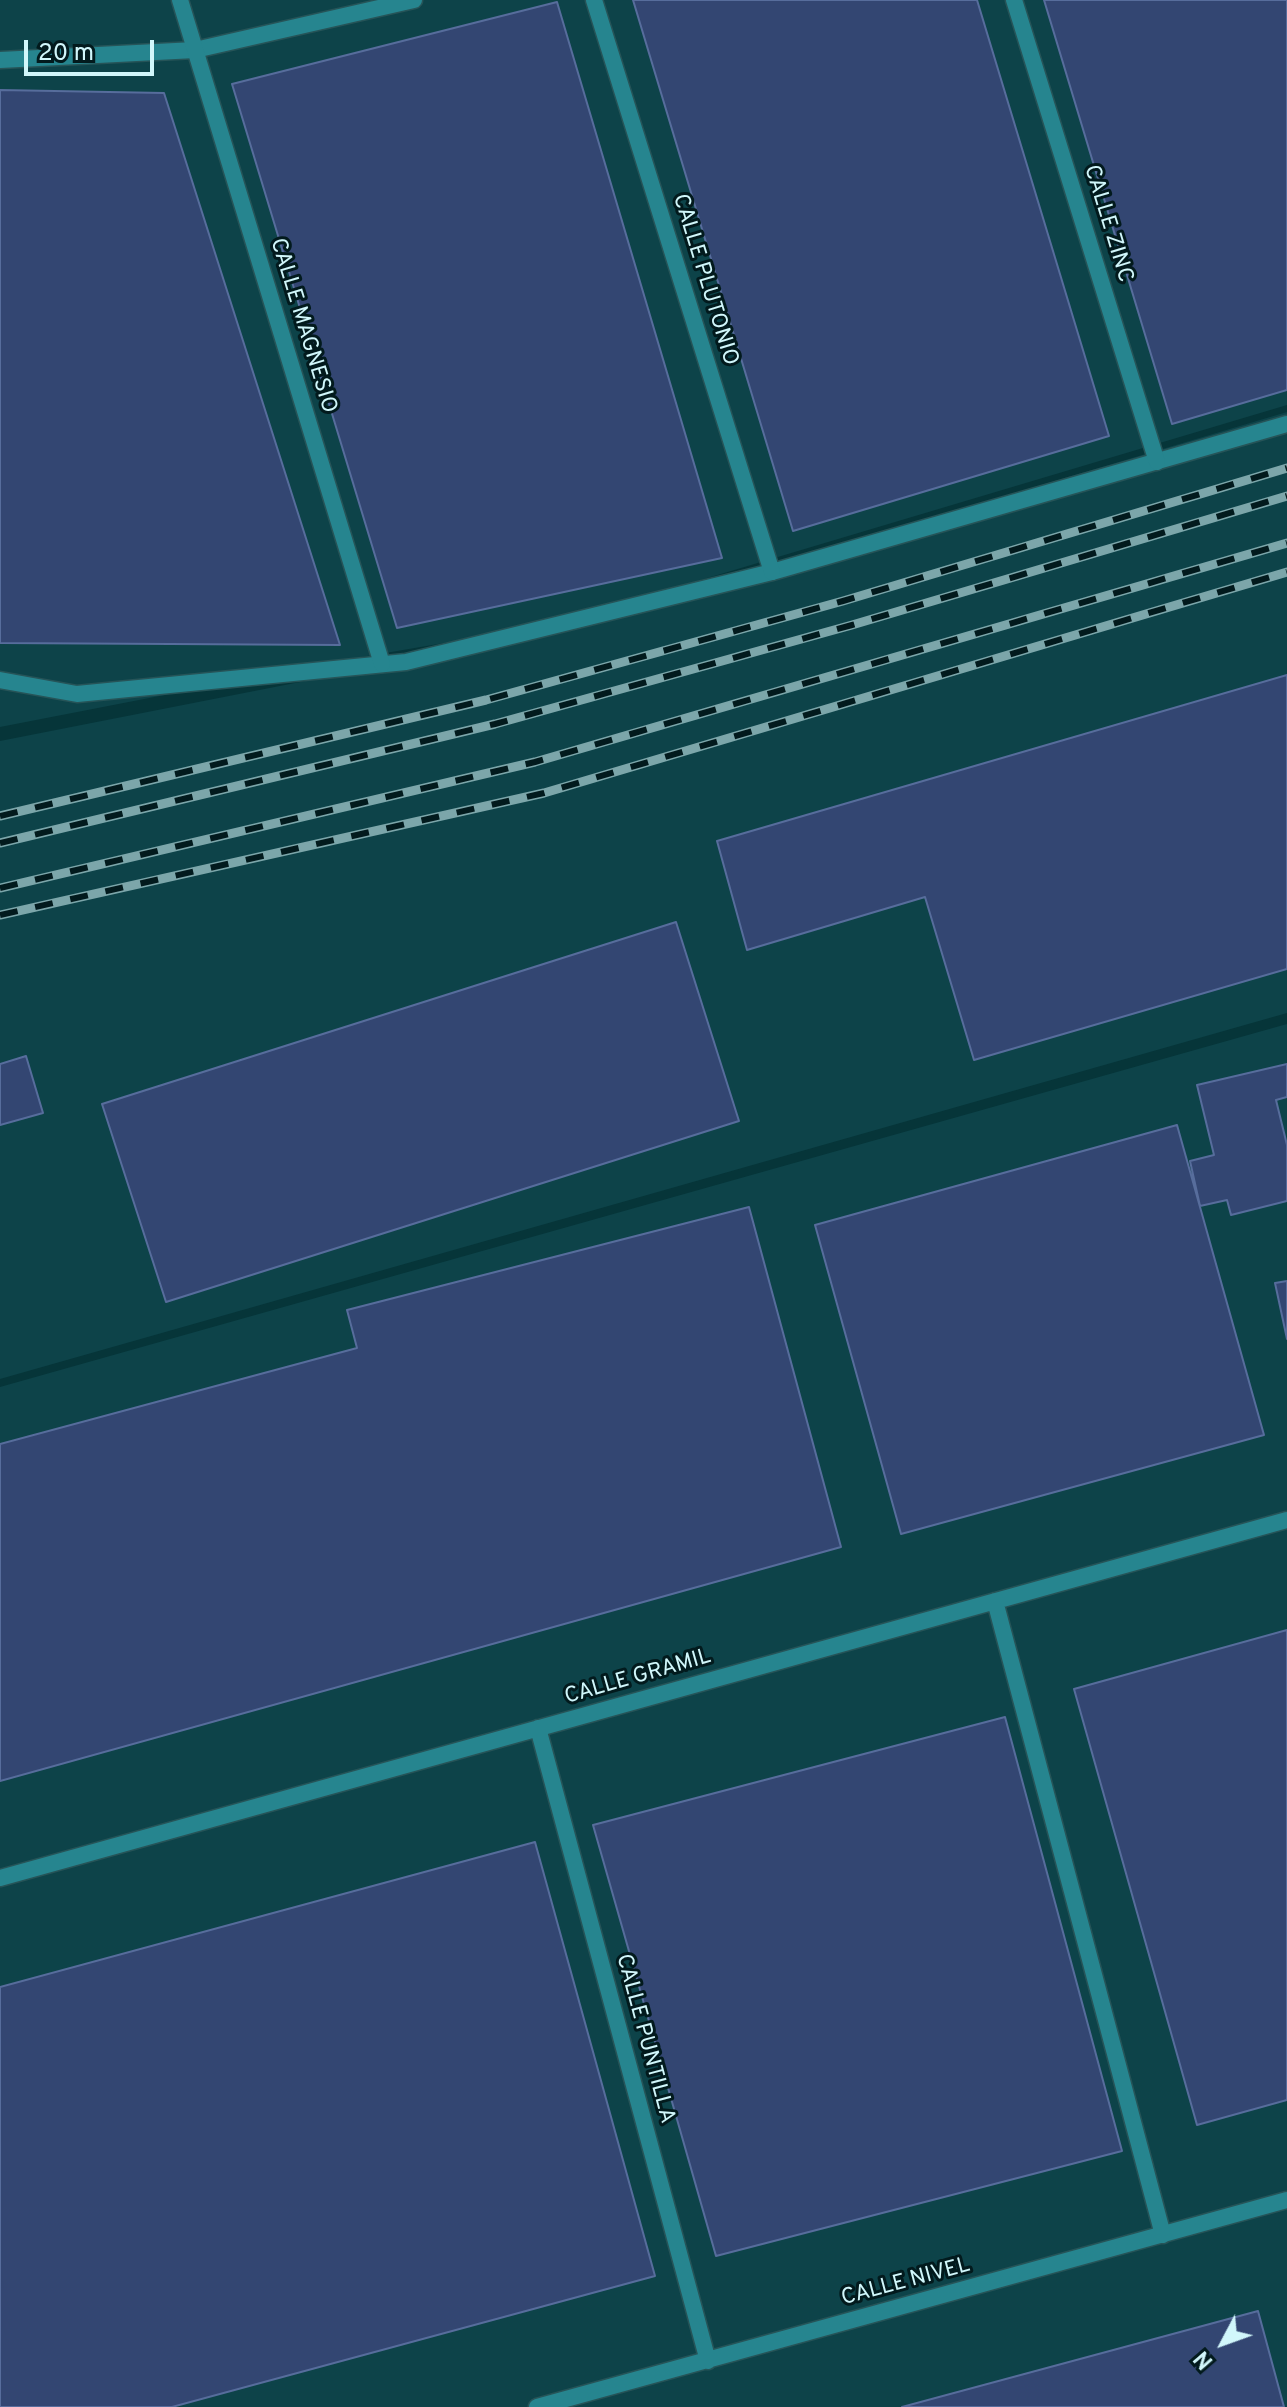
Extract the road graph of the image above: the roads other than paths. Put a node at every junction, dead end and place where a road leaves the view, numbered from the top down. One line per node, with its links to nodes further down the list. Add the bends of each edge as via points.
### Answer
1 (180, 0): 5 (street, CALLE MAGNESIO)
2 (414, 0): 5 (street)
3 (594, 0): 9 (street, CALLE PLUTONIO)
4 (1014, 0): 8 (street, CALLE ZINC)
5 (195, 50): 6 (street); 10 (street, CALLE MAGNESIO)
6 (0, 60)
7 (1287, 424): 8 (street)
8 (1157, 462): 9 (street)
9 (772, 572): 10 (street)
10 (382, 664): 11 (street, via 77,694)
11 (0, 680)
12 (1287, 1520): 13 (street, CALLE GRAMIL)
13 (995, 1601): 14 (street, CALLE GRAMIL); 17 (street)
14 (538, 1728): 15 (street, CALLE GRAMIL); 18 (street, CALLE PUNTILLA)
15 (0, 1878)
16 (1287, 2202): 17 (street, CALLE NIVEL)
17 (1163, 2235): 18 (street, CALLE NIVEL)
18 (708, 2361): 19 (street, CALLE NIVEL)
19 (537, 2407)

